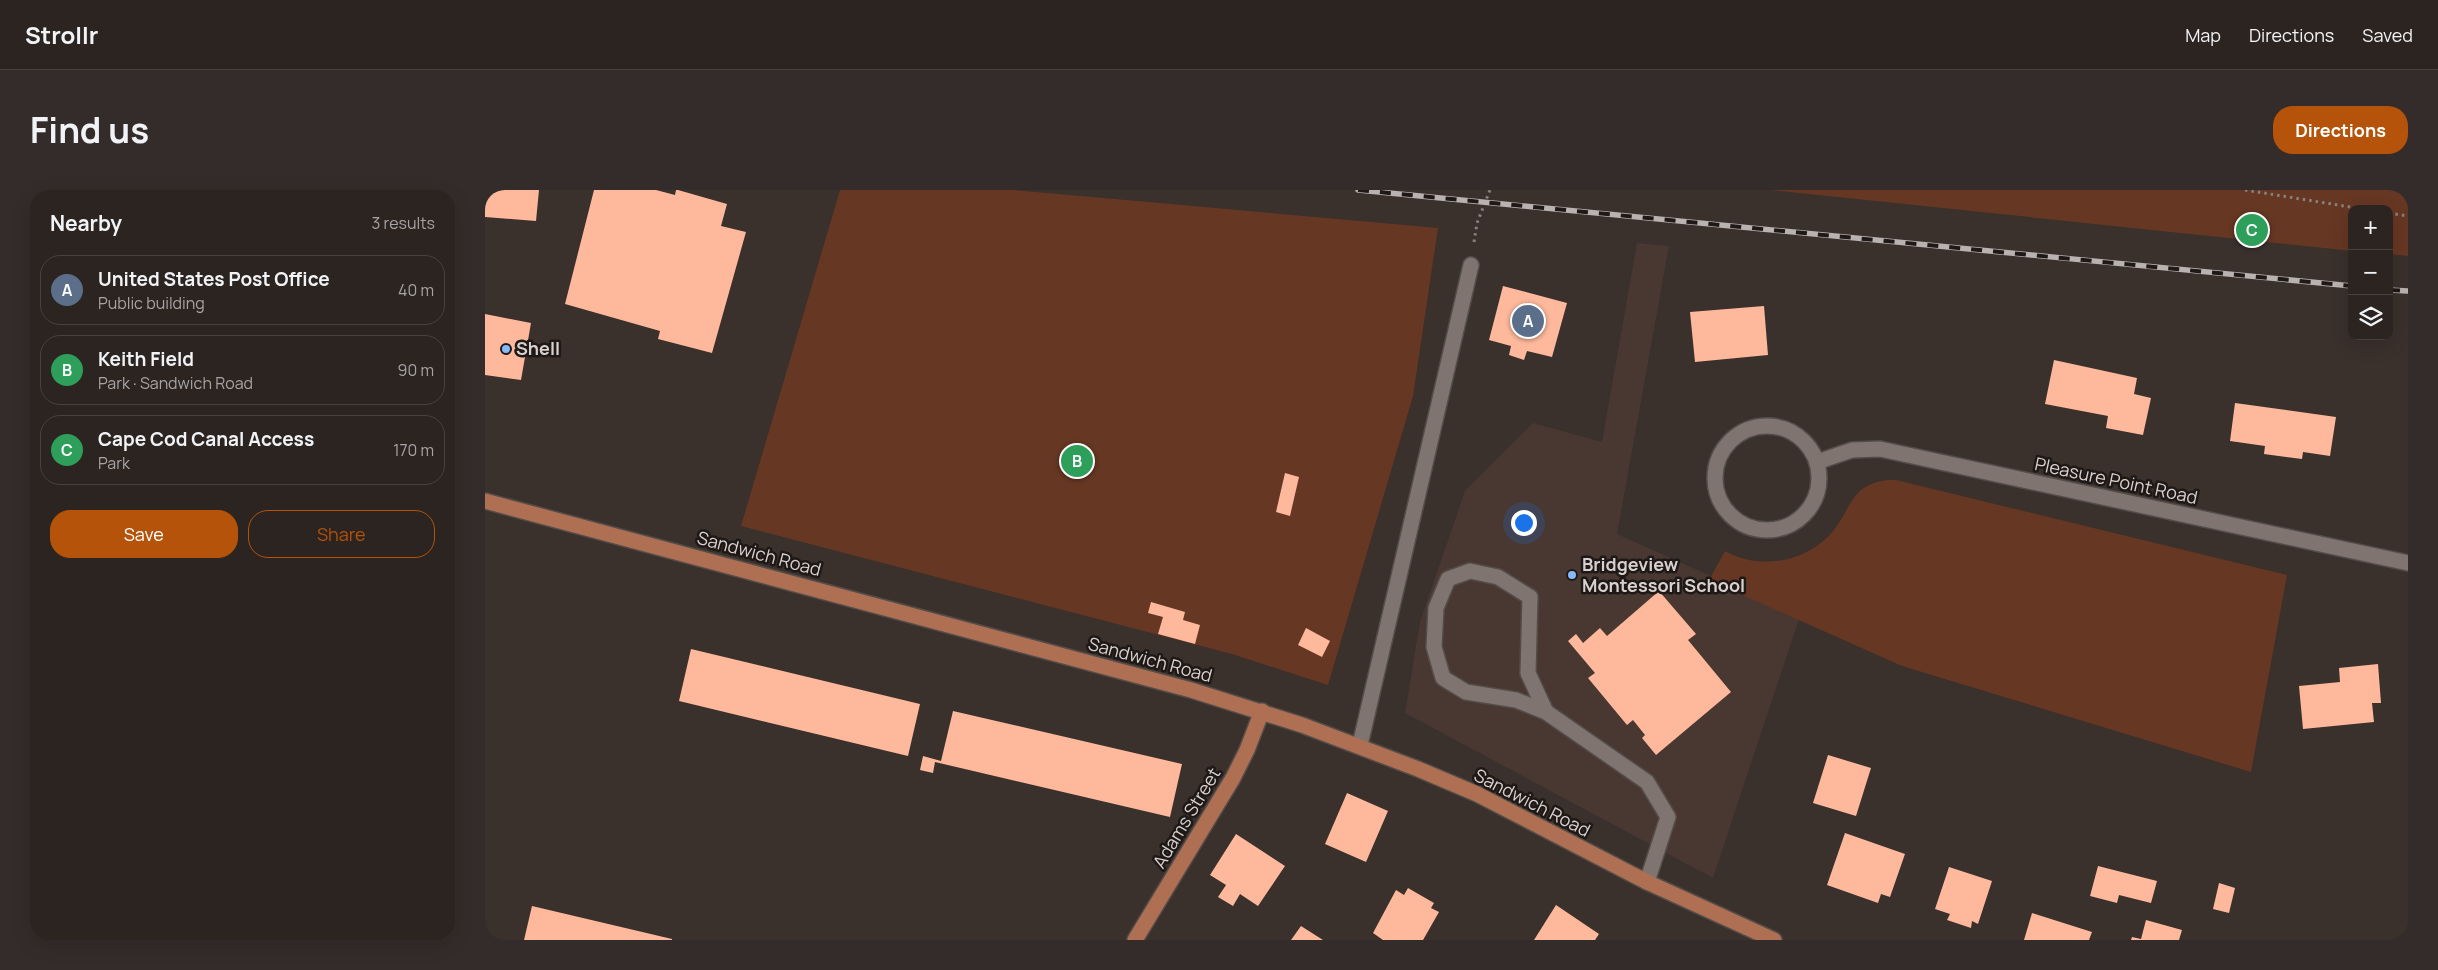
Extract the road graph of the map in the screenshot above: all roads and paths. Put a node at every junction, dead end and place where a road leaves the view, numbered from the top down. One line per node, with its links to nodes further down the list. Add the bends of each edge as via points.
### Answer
1 (1490, 190): 6 (path, via 1477,223)
2 (2245, 190): 3 (path)
3 (2348, 207)
4 (2393, 214): 5 (path)
5 (2408, 216)
6 (1471, 265): 12 (street)
7 (1817, 462): 7 (street, via 1819,479 1816,495 1808,510 1781,528 1764,530 1733,518 1716,489 1715,471 1720,454 1745,431 1762,426 1796,434 1809,447); 9 (street, Pleasure Point Road, via 1852,450 1880,449)
8 (485, 501): 10 (main road, Sandwich Road)
9 (2408, 563)
10 (1261, 711): 12 (main road, Sandwich Road); 14 (main road, Adams Street, via 1233,778)
11 (1546, 712): 11 (street, via 1528,673 1530,597 1498,577 1470,571 1448,579 1436,608 1434,647 1443,678 1466,692 1516,700); 13 (street, via 1647,782 1668,817)
12 (1360, 745): 13 (main road, Sandwich Road, via 1477,794)
13 (1647, 882): 15 (main road, Sandwich Road)
14 (1135, 940)
15 (1774, 940)

